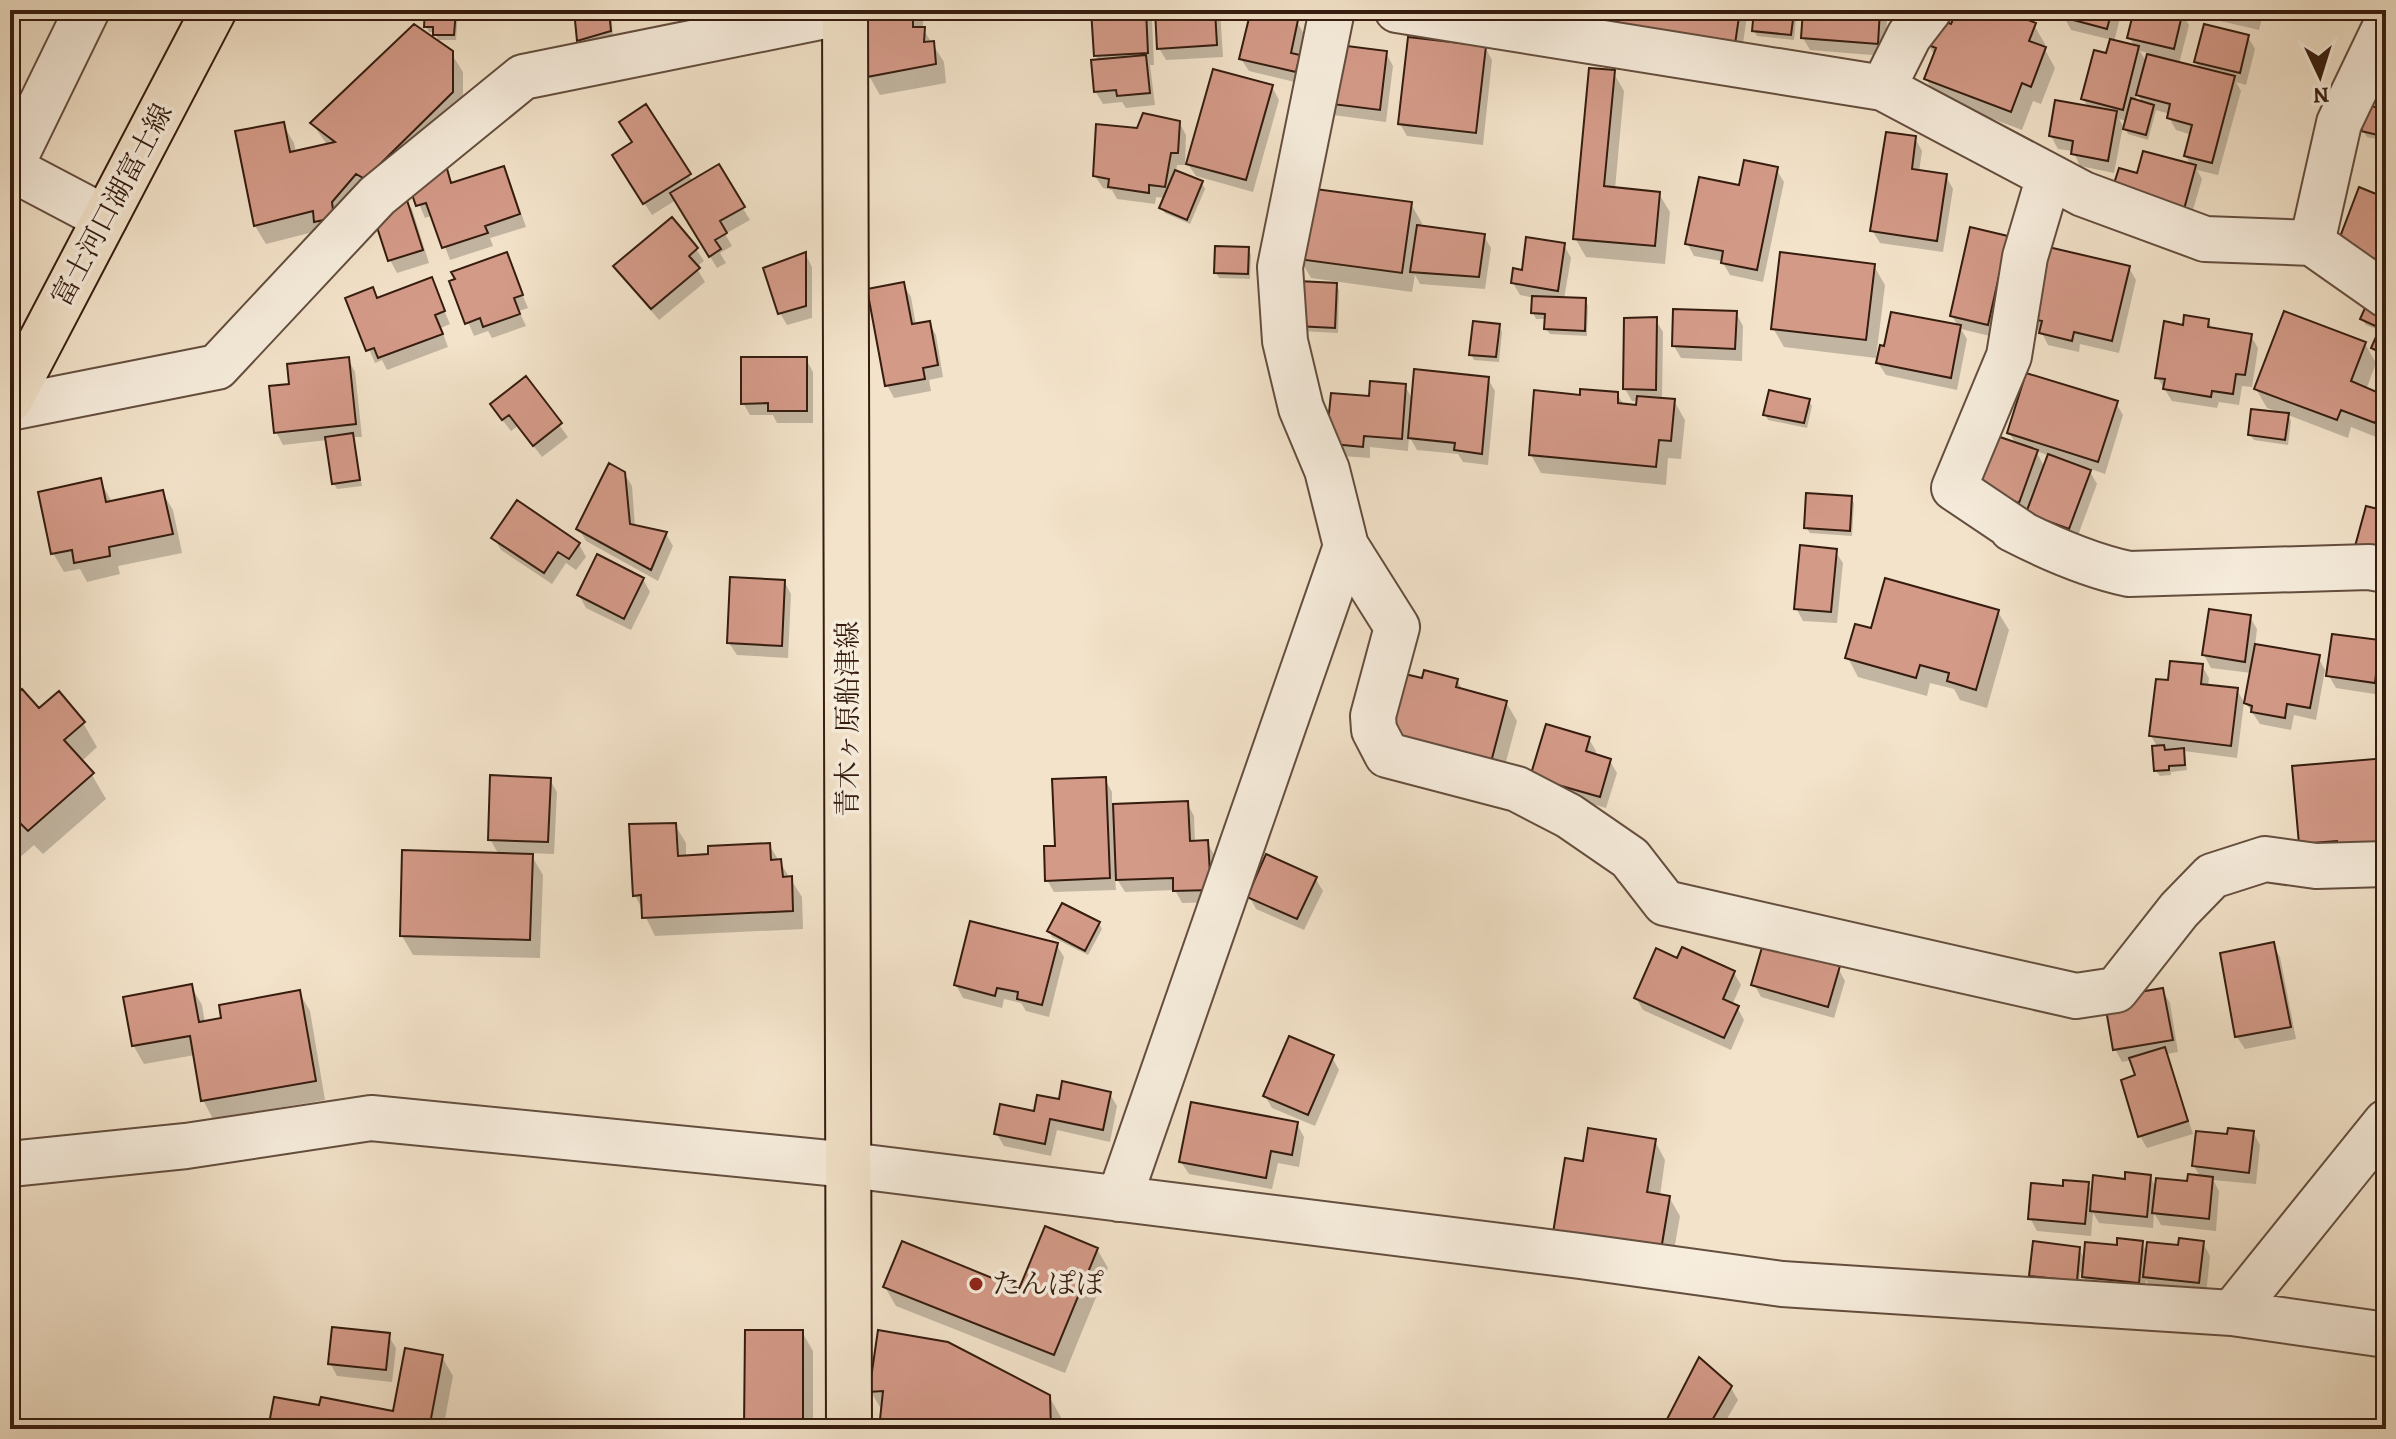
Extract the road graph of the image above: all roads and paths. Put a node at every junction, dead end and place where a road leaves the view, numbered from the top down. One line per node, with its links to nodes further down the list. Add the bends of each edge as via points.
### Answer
1 (87, 10): 9 (street)
2 (214, 10): 11 (main road, 富士河口湖富士線)
3 (1332, 10): 16 (street, via 1280,267 1285,341)
4 (1397, 10): 8 (street)
5 (1929, 10): 8 (street, via 1909,36)
6 (845, 11): 15 (street, via 523,77 377,196 217,367); 21 (main road, 青木ヶ原船津線)
7 (2386, 25): 12 (street, via 2339,123)
8 (1883, 88): 10 (street)
9 (10, 169): 11 (street)
10 (2049, 176): 12 (street, via 2205,239); 17 (street, via 2025,257 2009,356 1954,488 2016,531 2090,564 2129,574)
11 (105, 218): 14 (main road, 富士河口湖富士線)
12 (2312, 243): 13 (street)
13 (2386, 295)
14 (10, 400)
15 (10, 408)
16 (1346, 546): 18 (street, via 1397,627 1373,716 1387,755 1517,789 1569,816 1630,858 1665,903 2076,996 2116,990 2212,876 2265,859 2316,866); 22 (street)
17 (2386, 570)
18 (2386, 864)
19 (2386, 1122): 23 (street)
20 (10, 1164): 21 (street, via 186,1146 371,1118)
21 (849, 1165): 22 (street); 25 (main road, 青木ヶ原船津線)
22 (1119, 1199): 23 (street, via 1782,1284)
23 (2232, 1313): 24 (street)
24 (2386, 1335)
25 (849, 1429)

